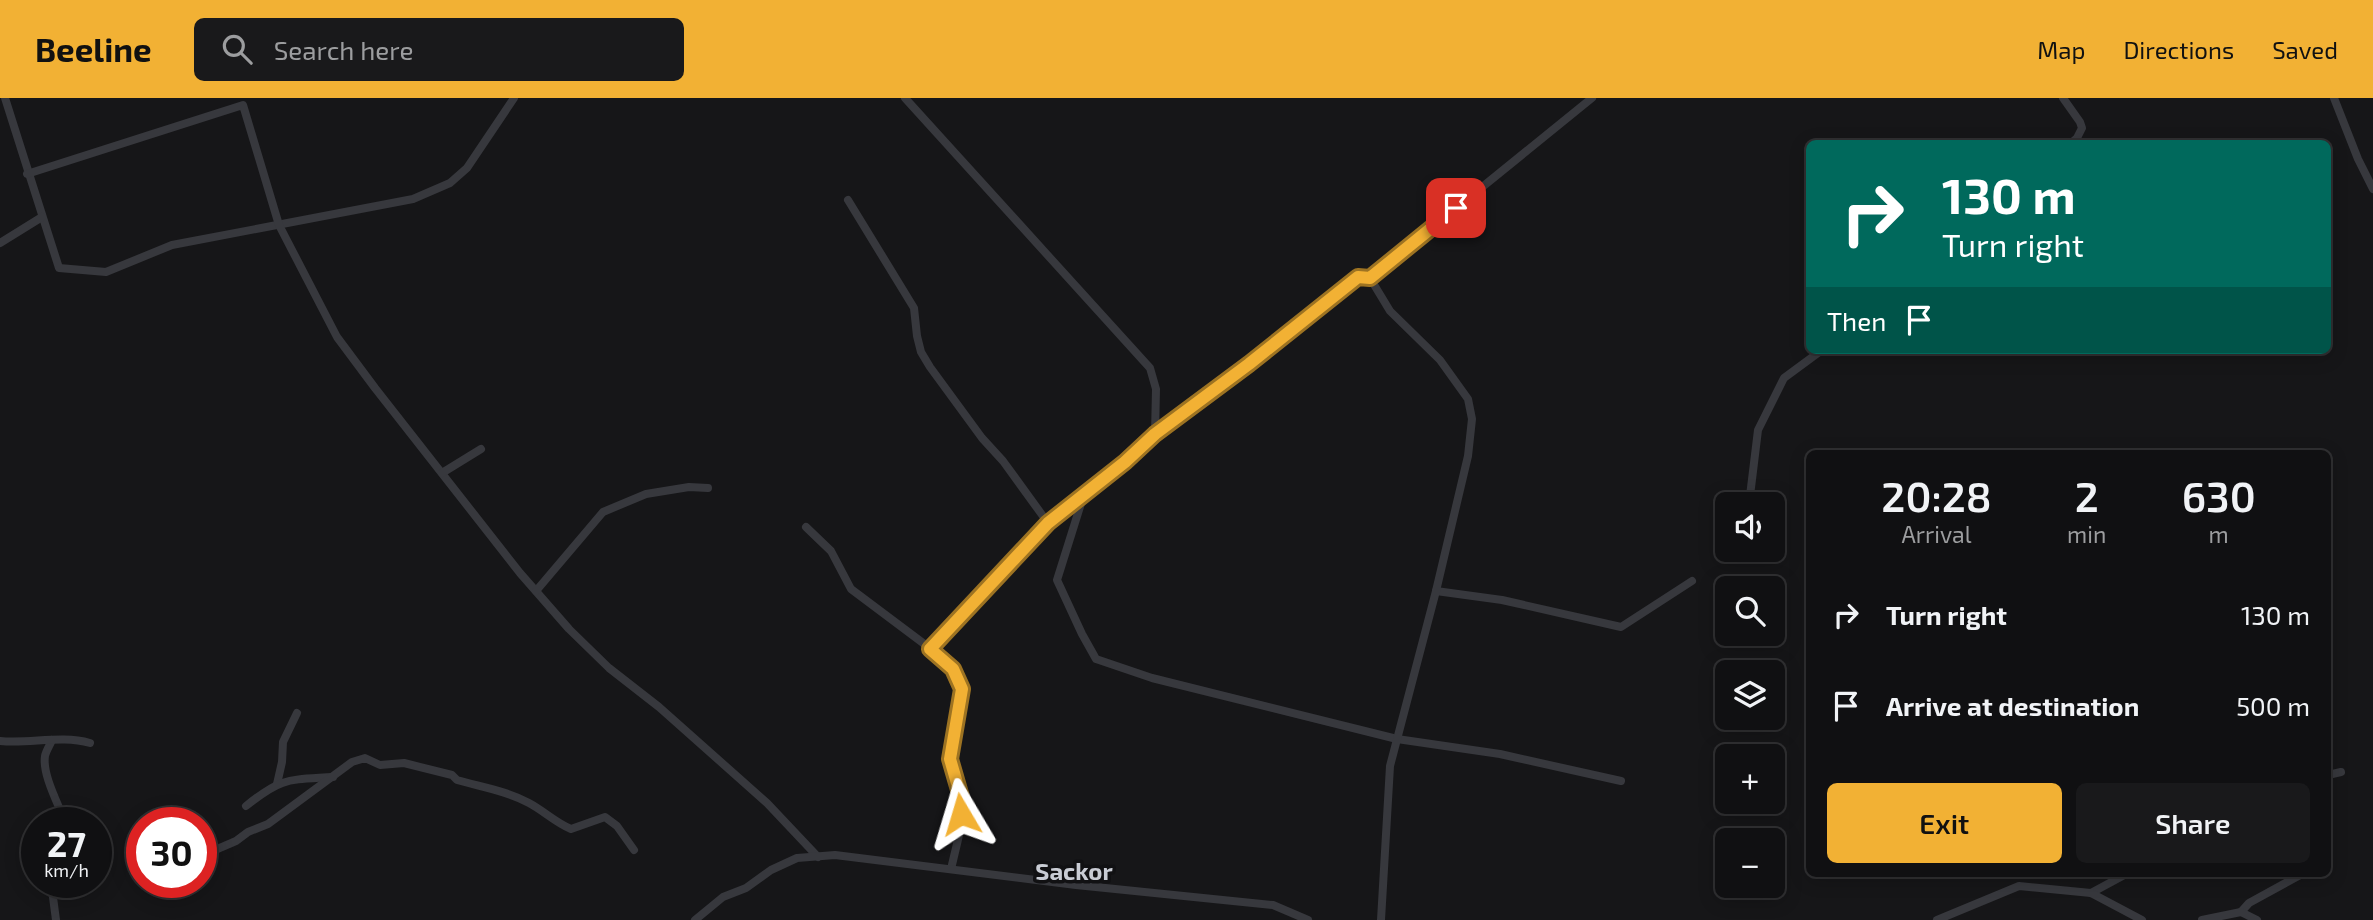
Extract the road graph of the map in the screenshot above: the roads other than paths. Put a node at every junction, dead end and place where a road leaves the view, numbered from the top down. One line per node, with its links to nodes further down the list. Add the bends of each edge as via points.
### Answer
1 (5, 98): 9 (street)
2 (514, 98): 13 (street, via 467,168 450,183 413,200)
3 (905, 98): 17 (street, via 1150,368 1156,389)
4 (1592, 98): 15 (street)
5 (2063, 98): 8 (street, via 2082,128)
6 (2334, 98): 10 (street)
7 (243, 101): 9 (street); 13 (street)
8 (2075, 140)
9 (27, 174): 12 (street)
10 (2373, 189)
11 (848, 200): 23 (street, via 914,308 917,336 930,367)
12 (42, 218): 13 (street, via 58,268 106,272 173,245); 14 (street)
13 (279, 225): 19 (street, via 337,337)
14 (0, 243)
15 (1370, 278): 17 (street, via 1358,277); 27 (street, via 1390,311 1440,360 1468,399 1472,419 1468,456)
16 (1817, 354): 21 (street, via 1784,378 1758,430)
17 (1155, 434): 22 (street)
18 (481, 449): 19 (street)
19 (442, 473): 26 (street)
20 (708, 488): 26 (street, via 646,494 603,512)
21 (1750, 492)
22 (1084, 494): 23 (street); 30 (street, via 1057,580 1096,659 1152,678)
23 (1048, 523): 28 (street)
24 (806, 527): 28 (street, via 831,551 851,589)
25 (1692, 581): 27 (street, via 1621,627 1502,600)
26 (536, 591): 43 (street, via 609,668 767,803)
27 (1436, 591): 30 (street)
28 (930, 649): 44 (street, via 953,669 962,689 950,759 961,797 960,831)
29 (297, 713): 38 (street, via 283,741)
30 (1396, 739): 37 (street, via 1500,754); 53 (street, via 1390,766)
31 (51, 740): 32 (street); 33 (street); 40 (street, via 45,757)
32 (0, 741)
33 (90, 743)
34 (2341, 772): 35 (street)
35 (2331, 774)
36 (333, 777): 38 (street); 41 (street, via 268,824); 42 (street, via 365,758 380,765 404,763 504,792 571,829 606,817)
37 (1621, 781)
38 (276, 784): 39 (street)
39 (246, 806)
40 (57, 807)
41 (217, 849)
42 (634, 850)
43 (818, 856): 44 (street); 51 (street, via 797,858 771,870 723,897)
44 (951, 869): 52 (street, via 1273,905)
45 (2121, 877): 47 (street)
46 (2296, 877): 49 (street, via 2249,902)
47 (2091, 893): 54 (street, via 2019,886); 55 (street)
48 (53, 898): 50 (street)
49 (2241, 912): 56 (street); 57 (street)
50 (56, 920)
51 (695, 920)
52 (1308, 920)
53 (1381, 920)
54 (1937, 920)
55 (2142, 920)
56 (2202, 920)
57 (2258, 920)

